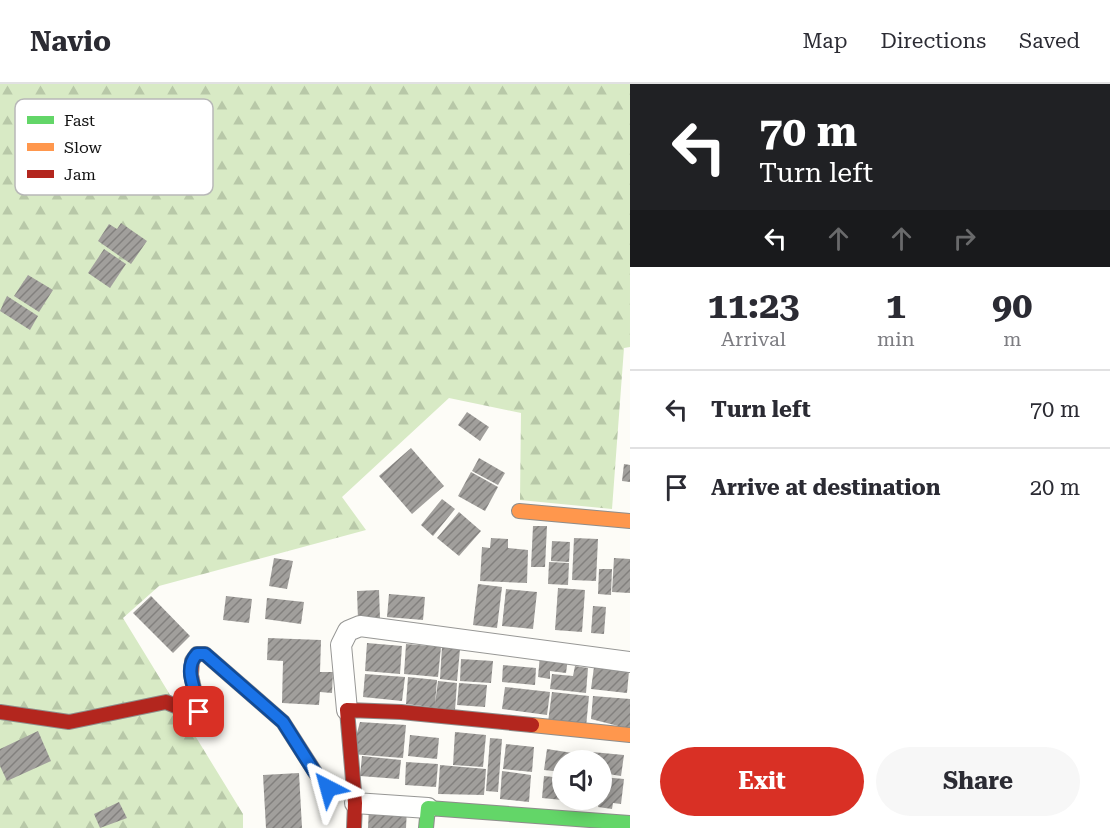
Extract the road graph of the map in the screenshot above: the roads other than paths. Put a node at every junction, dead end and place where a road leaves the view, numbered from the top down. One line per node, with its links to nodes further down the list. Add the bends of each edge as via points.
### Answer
1 (519, 511): 2 (street)
2 (630, 521)
3 (630, 662): 4 (street, via 360,626 348,631 341,645)
4 (347, 711): 6 (street, via 401,712); 7 (street)
5 (0, 712): 7 (street, via 69,722 166,702 195,714 199,704 190,670 192,659 205,654 283,722 322,783)
6 (630, 735)
7 (354, 797): 8 (street); 12 (street)
8 (428, 808): 9 (street); 13 (street)
9 (501, 820): 11 (street)
10 (630, 823): 11 (street)
11 (581, 824)
12 (354, 828)
13 (426, 828)

